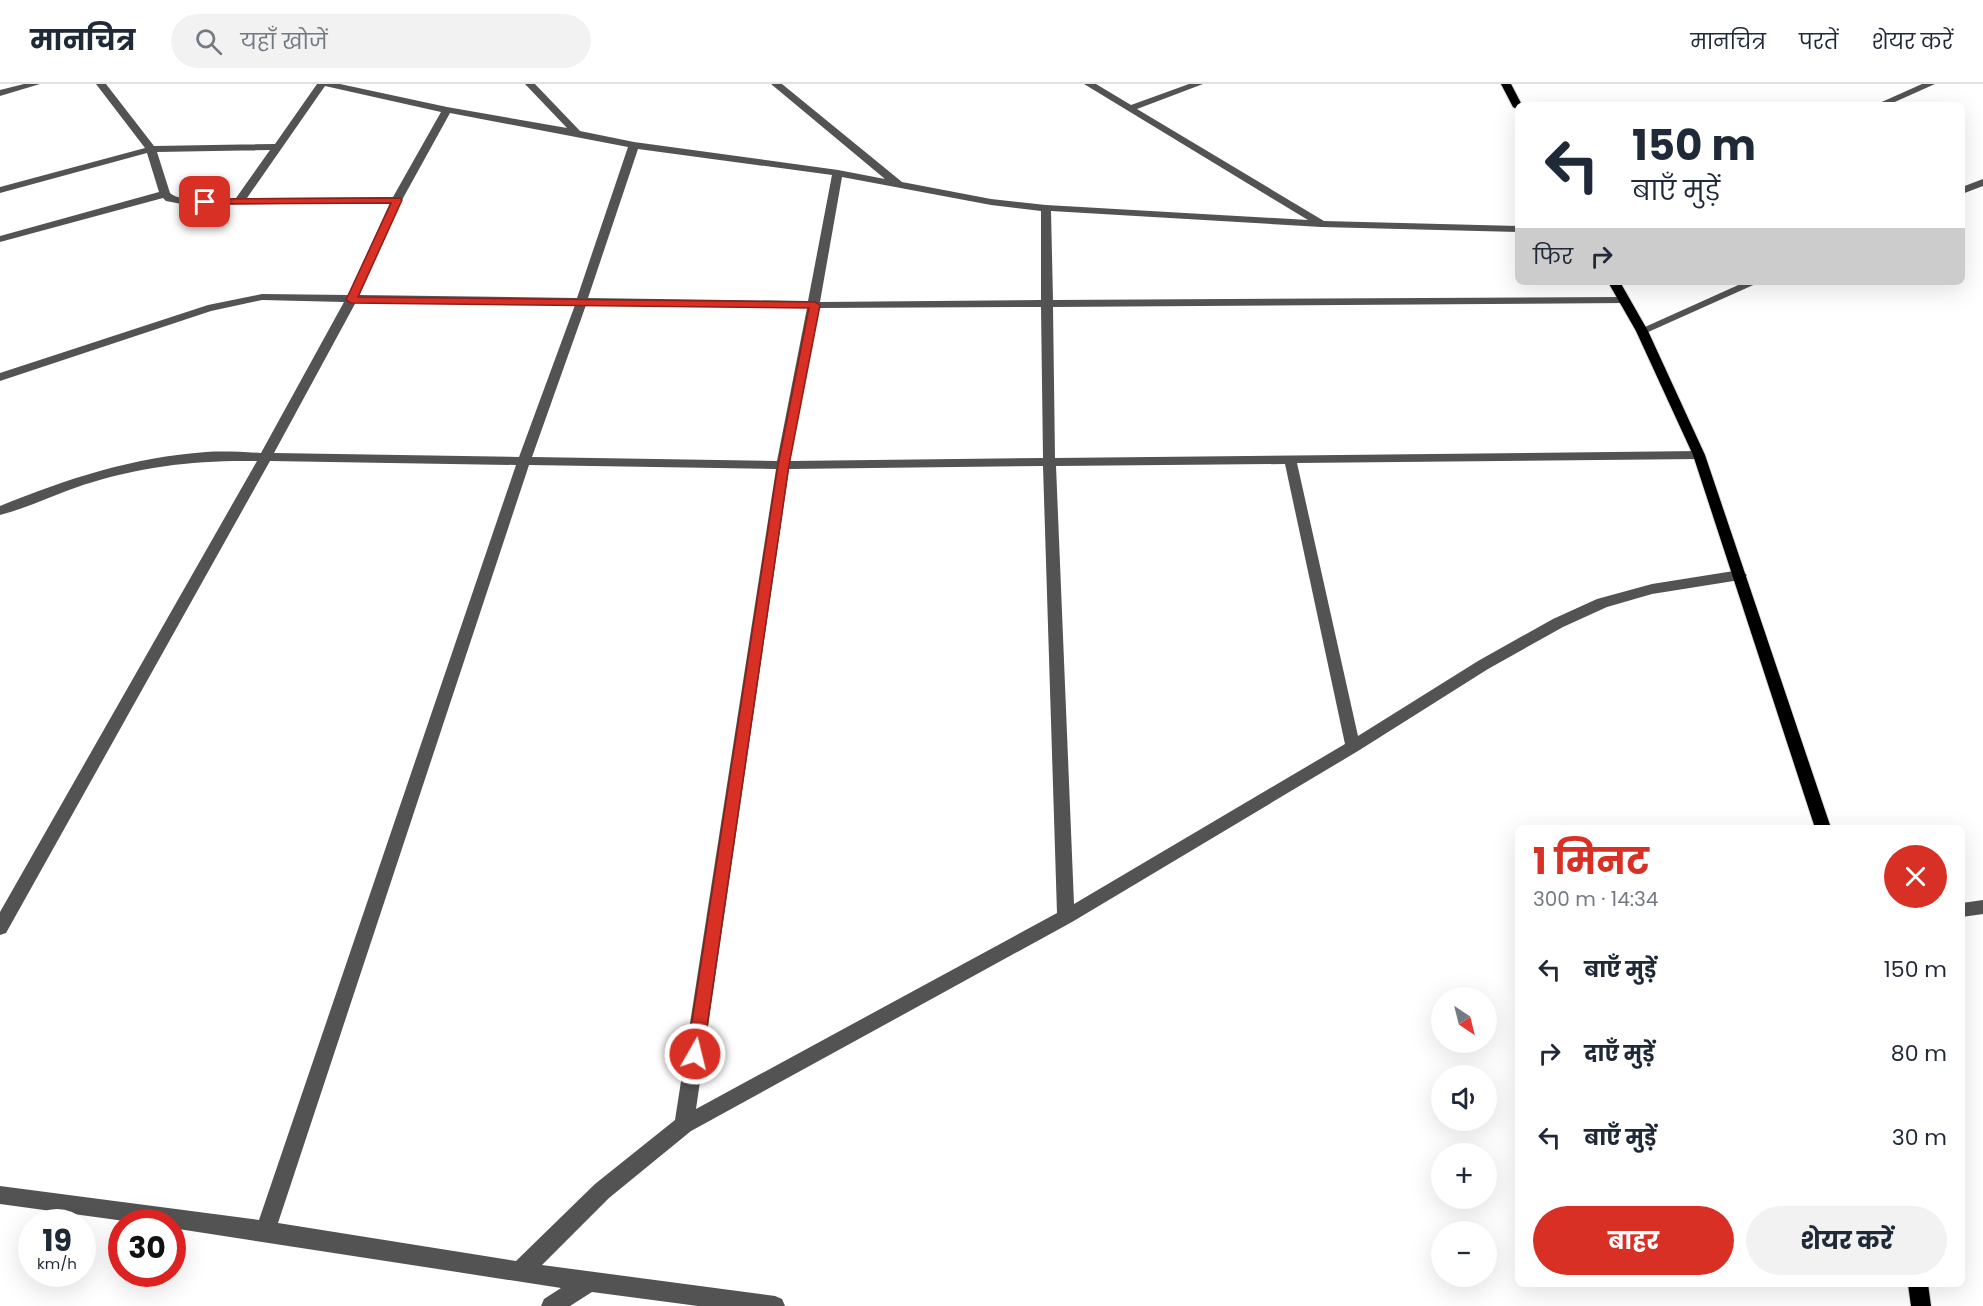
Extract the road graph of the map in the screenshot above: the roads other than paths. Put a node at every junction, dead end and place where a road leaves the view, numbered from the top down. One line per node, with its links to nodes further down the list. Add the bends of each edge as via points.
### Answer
1 (35, 84): 11 (street)
2 (101, 84): 20 (street)
3 (325, 84): 12 (street); 19 (street)
4 (393, 84): 12 (street)
5 (530, 84): 17 (street)
6 (776, 84): 23 (street)
7 (1089, 84): 15 (street)
8 (1198, 84): 15 (street)
9 (1506, 84): 13 (main road)
10 (1930, 84): 14 (street)
11 (0, 93)
12 (406, 100): 16 (street)
13 (1515, 102)
14 (1887, 102)
15 (1131, 108): 30 (street)
16 (447, 111): 17 (street); 27 (street)
17 (577, 133): 18 (street)
18 (634, 145): 21 (street); 37 (street)
19 (278, 147): 20 (street); 28 (street)
20 (151, 150): 24 (street); 26 (street)
21 (838, 173): 23 (street); 39 (street)
22 (1983, 182): 25 (street)
23 (901, 186): 29 (street)
24 (0, 190)
25 (1965, 190)
26 (165, 194): 28 (street, via 170,199 188,202); 32 (street)
27 (397, 200): 28 (street); 35 (street)
28 (239, 202)
29 (1046, 208): 30 (street); 38 (street)
30 (1321, 224): 31 (street)
31 (1515, 229)
32 (0, 239)
33 (1616, 285): 36 (main road)
34 (1747, 285): 40 (street)
35 (351, 300): 37 (street); 41 (street, via 262,297 237,301); 43 (street)
36 (1624, 300): 38 (street); 40 (main road)
37 (581, 303): 39 (street); 45 (street)
38 (1048, 304): 39 (street); 46 (street)
39 (815, 305): 47 (street)
40 (1642, 331): 42 (main road)
41 (0, 377)
42 (1699, 455): 44 (street); 49 (main road)
43 (265, 458): 45 (street); 48 (street, via 208,456 120,468 57,487); 55 (street)
44 (1290, 459): 46 (street); 50 (street)
45 (524, 460): 47 (street); 58 (street)
46 (1049, 462): 47 (street); 54 (street)
47 (783, 465): 56 (street)
48 (0, 511)
49 (1740, 575): 50 (street, via 1652,589 1602,603 1482,665); 51 (main road)
50 (1353, 747): 54 (street)
51 (1822, 825)
52 (1983, 907): 53 (street)
53 (1965, 910)
54 (1066, 917): 56 (street)
55 (0, 928)
56 (684, 1125): 59 (street, via 602,1191)
57 (0, 1195): 58 (street)
58 (265, 1231): 59 (street)
59 (520, 1272): 60 (street)
60 (590, 1281): 62 (street); 63 (street)
61 (1918, 1287): 64 (main road)
62 (551, 1306)
63 (775, 1306)
64 (1921, 1306)

